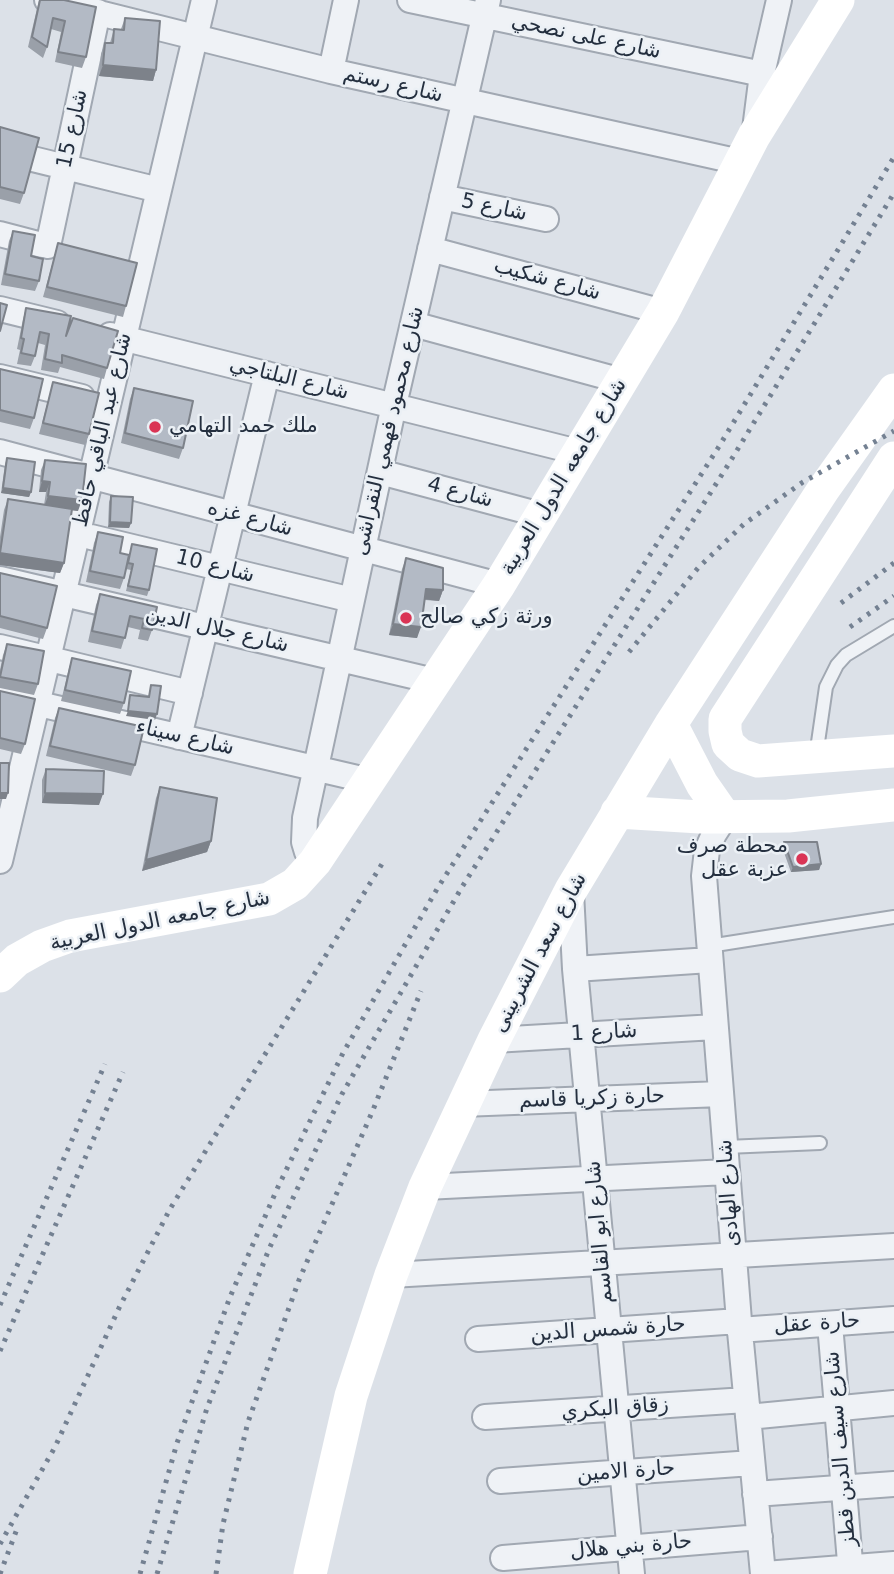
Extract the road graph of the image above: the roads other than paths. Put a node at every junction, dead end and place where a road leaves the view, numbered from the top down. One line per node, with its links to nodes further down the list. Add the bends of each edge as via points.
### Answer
1 (47, 0): 8 (street, شارع رستم)
2 (204, 0): 9 (street, شارع عبد الباقي حافظ)
3 (346, 0): 10 (street)
4 (410, 0): 7 (street, شارع على نصحي)
5 (779, 0): 11 (street)
6 (838, 0): 13 (main road, شارع جامعه الدول العربية)
7 (486, 8): 11 (street, شارع على نصحي); 12 (street, شارع محمود فهمي النقراشى)
8 (107, 9): 9 (street, شارع رستم); 15 (street, شارع 15)
9 (195, 37): 10 (street, شارع رستم); 16 (street, شارع عبد الباقي حافظ)
10 (331, 71): 12 (street, شارع رستم)
11 (762, 74): 13 (street)
12 (464, 102): 13 (street, شارع رستم); 17 (street, شارع محمود فهمي النقراشى)
13 (747, 149): 26 (main road, شارع جامعه الدول العربية)
14 (0, 151): 15 (street)
15 (65, 167): 16 (street); 20 (street, شارع 15)
16 (159, 190): 24 (street, شارع عبد الباقي حافظ)
17 (442, 197): 18 (street, شارع 5); 21 (street, شارع محمود فهمي النقراشى)
18 (546, 219)
19 (0, 234): 20 (street)
20 (48, 246): 22 (street)
21 (430, 249): 26 (street, شارع شكيب); 27 (street, شارع محمود فهمي النقراشى)
22 (74, 253)
23 (114, 263): 24 (street)
24 (141, 270): 28 (street, شارع عبد الباقي حافظ)
25 (0, 309): 28 (street, شارع البلتاجي)
26 (663, 312): 31 (main road, شارع جامعه الدول العربية)
27 (413, 324): 31 (street); 34 (street, شارع محمود فهمي النقراشى)
28 (124, 339): 29 (street, شارع البلتاجي); 33 (street, شارع عبد الباقي حافظ)
29 (267, 374): 34 (street, شارع البلتاجي); 42 (street)
30 (0, 377): 33 (street)
31 (622, 381): 36 (main road, شارع جامعه الدول العربية)
32 (894, 390): 40 (main road, شارع سعد الشربينى)
33 (110, 403): 39 (street, شارع عبد الباقي حافظ)
34 (394, 405): 36 (street, شارع البلتاجي); 38 (street, شارع محمود فهمي النقراشى)
35 (0, 452): 39 (street, شارع غزه)
36 (578, 452): 43 (main road, شارع جامعه الدول العربية)
37 (894, 458): 41 (main road)
38 (380, 472): 43 (street, شارع 4); 45 (street, شارع محمود فهمي النقراشى)
39 (92, 477): 42 (street, شارع غزه); 44 (street, شارع عبد الباقي حافظ)
40 (822, 490): 41 (main road); 60 (main road, شارع سعد الشربينى)
41 (858, 512): 63 (main road, via 725,719 728,744 740,755 758,761)
42 (234, 514): 45 (street, شارع غزه); 46 (street)
43 (541, 514): 48 (main road, شارع جامعه الدول العربية)
44 (79, 534): 46 (street, شارع 10); 49 (street, شارع عبد الباقي حافظ)
45 (363, 549): 48 (street, شارع غزه); 50 (street, شارع محمود فهمي النقراشى)
46 (220, 568): 50 (street, شارع 10); 52 (street)
47 (0, 579): 49 (street, شارع جلال الدين)
48 (499, 585): 56 (main road, شارع جامعه الدول العربية)
49 (64, 595): 52 (street, شارع جلال الدين); 54 (street, شارع عبد الباقي حافظ)
50 (352, 600): 55 (street, شارع محمود فهمي النقراشى)
51 (894, 626): 63 (lane, via 837,664 826,687)
52 (206, 628): 55 (street, شارع جلال الدين); 57 (street)
53 (0, 646): 54 (street)
54 (50, 659): 57 (street); 59 (street, شارع عبد الباقي حافظ)
55 (339, 659): 56 (street, شارع جلال الدين); 65 (street, شارع محمود فهمي النقراشى)
56 (434, 681): 66 (main road, شارع جامعه الدول العربية)
57 (190, 694): 61 (street)
58 (0, 695): 59 (street, شارع سيناء)
59 (38, 704): 61 (street, شارع سيناء); 64 (street, شارع عبد الباقي حافظ)
60 (671, 724): 68 (main road, شارع سعد الشربينى); 69 (main road)
61 (179, 737): 65 (street, شارع سيناء)
62 (894, 751): 63 (main road)
63 (816, 757)
64 (12, 764): 70 (street, شارع عبد الباقي حافظ)
65 (316, 768): 66 (street, شارع سيناء); 72 (street, شارع محمود فهمي النقراشى, via 304,829 307,852)
66 (370, 781): 72 (main road, شارع جامعه الدول العربية)
67 (894, 805): 69 (main road)
68 (617, 812): 69 (main road); 73 (main road, شارع سعد الشربينى)
69 (725, 817): 77 (street, شارع الهادى, via 707,850 704,876)
70 (4, 827): 71 (street, شارع عبد الباقي حافظ)
71 (0, 860)
72 (315, 862): 75 (main road, شارع جامعه الدول العربية, via 295,884 269,899 70,936)
73 (571, 890): 78 (street, شارع ابو القاسم); 82 (main road, شارع سعد الشربينى)
74 (894, 917): 77 (lane)
75 (42, 946): 76 (street); 79 (main road, شارع جامعه الدول العربية)
76 (0, 952)
77 (709, 953): 78 (street); 80 (street, شارع الهادى)
78 (575, 969): 81 (street, شارع ابو القاسم)
79 (0, 976)
80 (715, 1027): 81 (street, شارع 1); 83 (street, شارع الهادى)
81 (581, 1035): 82 (street, شارع 1); 84 (street, شارع ابو القاسم)
82 (494, 1040): 85 (main road, شارع سعد الشربينى)
83 (721, 1094): 84 (street, حارة زكريا قاسم); 87 (street, شارع الهادى)
84 (587, 1098): 85 (street, حارة زكريا قاسم); 89 (street, شارع ابو القاسم)
85 (462, 1104): 90 (main road, شارع سعد الشربينى)
86 (820, 1143): 87 (lane)
87 (726, 1147): 88 (street, شارع الهادى)
88 (727, 1172): 89 (street); 92 (street, شارع الهادى)
89 (594, 1178): 90 (street); 93 (street, شارع ابو القاسم)
90 (425, 1187): 94 (main road, شارع سعد الشربينى)
91 (894, 1246): 92 (street)
92 (733, 1255): 93 (street); 97 (street, شارع الهادى)
93 (603, 1263): 94 (street); 98 (street, شارع ابو القاسم)
94 (391, 1275): 116 (main road, شارع سعد الشربينى, via 351,1396)
95 (894, 1318): 96 (street, حارة عقل)
96 (830, 1324): 97 (street, حارة عقل); 103 (street, شارع سيف الدين قطز)
97 (739, 1326): 98 (street, حارة شمس الدين); 102 (street, شارع الهادى)
98 (609, 1330): 99 (street, حارة شمس الدين); 101 (street, شارع ابو القاسم)
99 (478, 1339)
100 (894, 1403): 103 (street, زقاق البكري)
101 (617, 1409): 102 (street, زقاق البكري); 104 (street, زقاق البكري); 106 (street, شارع ابو القاسم)
102 (747, 1409): 103 (street, زقاق البكري); 105 (street, شارع الهادى)
103 (837, 1409): 109 (street, شارع سيف الدين قطز)
104 (485, 1417)
105 (752, 1463): 106 (street, حارة الامين); 110 (street, شارع الهادى)
106 (622, 1473): 107 (street, حارة الامين); 112 (street, شارع ابو القاسم)
107 (500, 1481)
108 (894, 1484): 109 (street)
109 (844, 1488): 110 (street); 115 (street, شارع سيف الدين قطز)
110 (755, 1494): 111 (street, شارع الهادى)
111 (760, 1537): 112 (street, حارة بني هلال); 118 (street, شارع الهادى)
112 (630, 1548): 113 (street, حارة بني هلال); 117 (street, شارع ابو القاسم)
113 (503, 1558)
114 (894, 1564): 115 (street)
115 (851, 1571): 118 (street)
116 (310, 1574)
117 (632, 1574)
118 (764, 1574)

